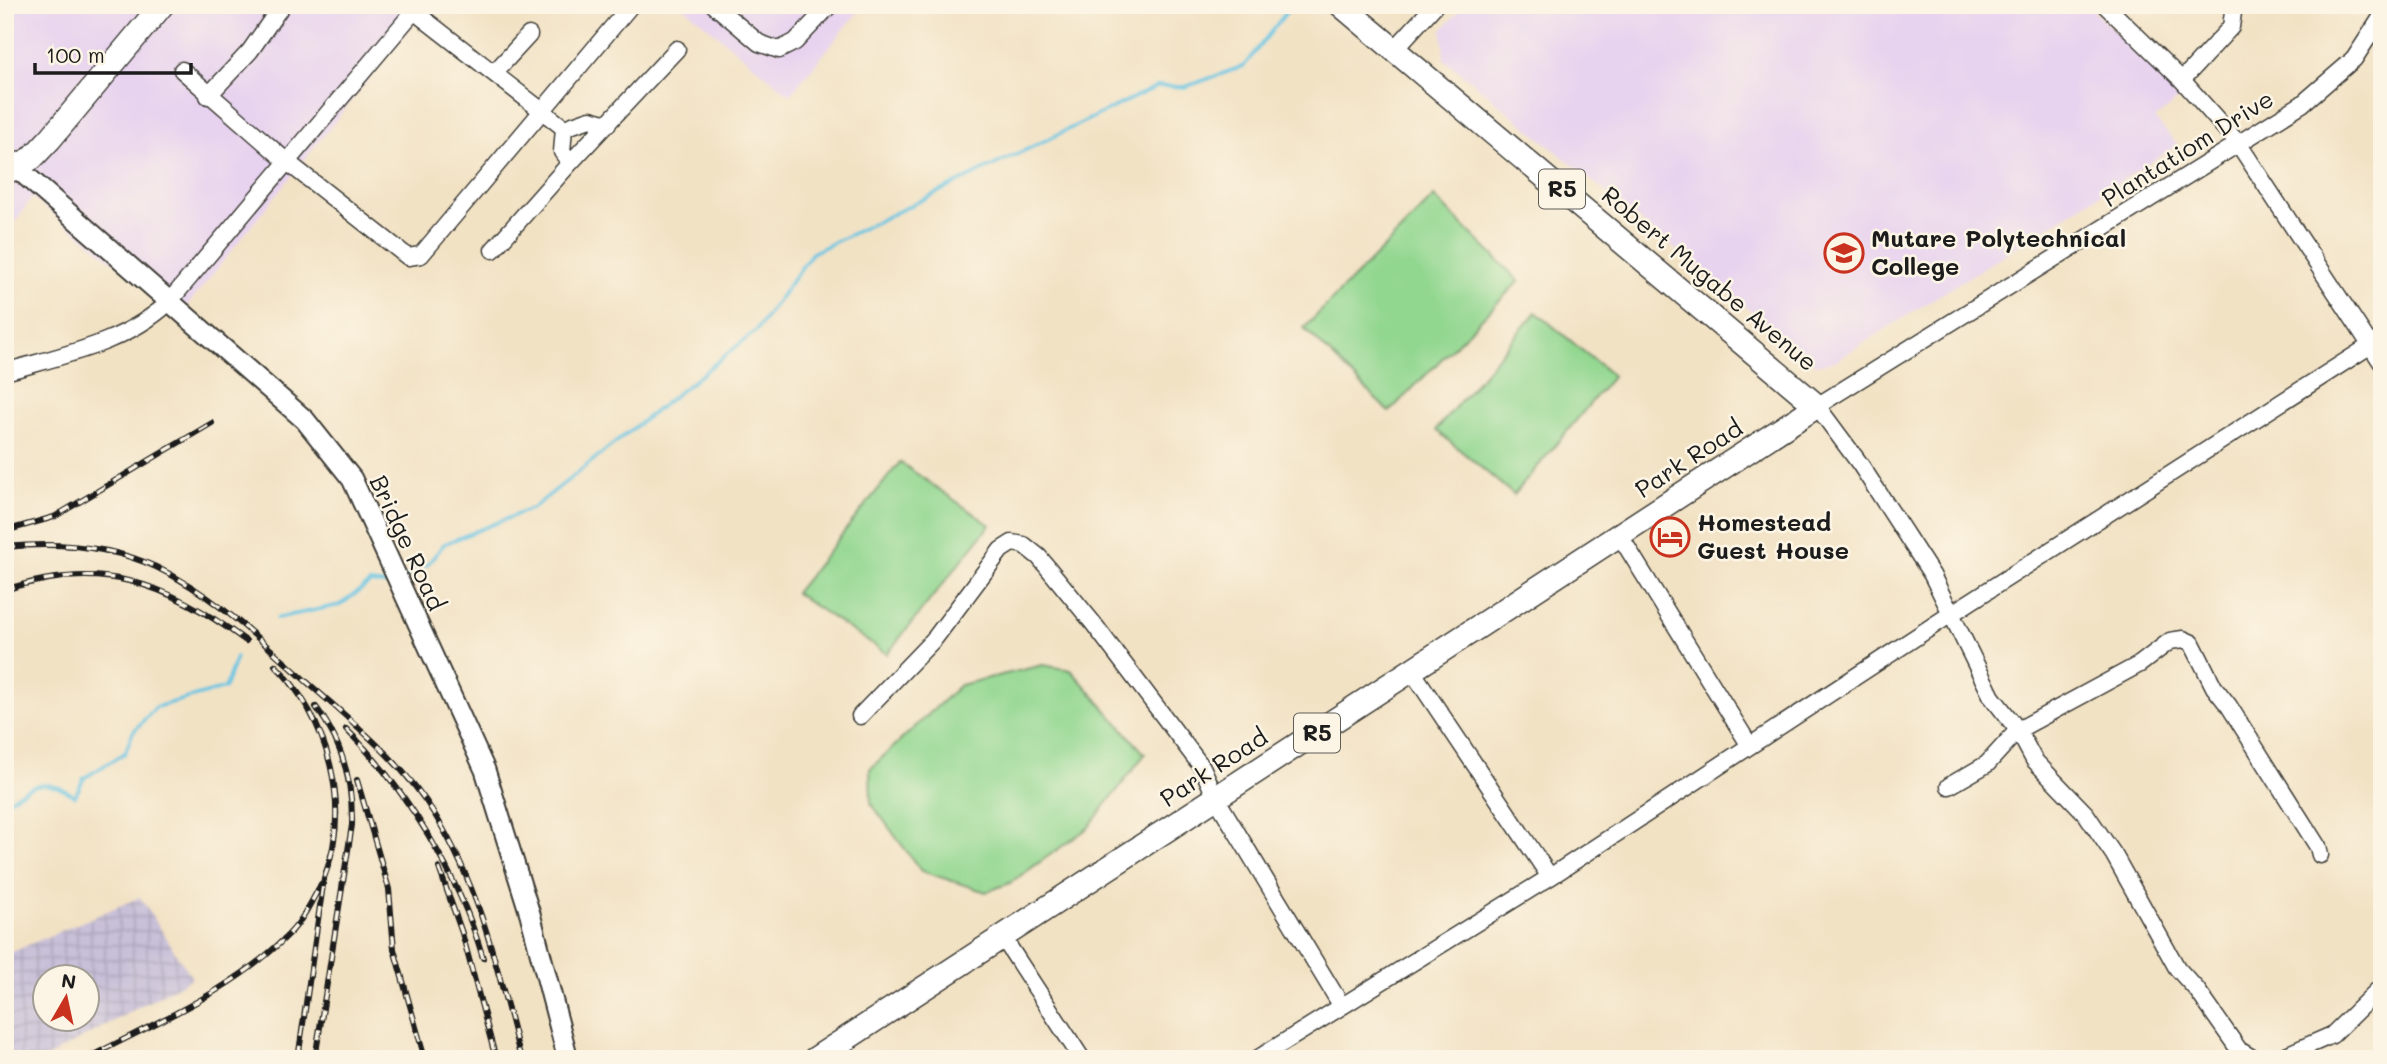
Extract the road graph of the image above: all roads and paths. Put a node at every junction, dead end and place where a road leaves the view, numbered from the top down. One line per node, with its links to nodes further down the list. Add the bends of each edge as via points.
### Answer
1 (144, 5): 26 (highway)
2 (162, 5): 26 (highway, via 50,139 32,158)
3 (282, 5): 19 (street, via 250,51)
4 (631, 5): 20 (street)
5 (714, 5): 6 (street, via 759,43 779,50 795,42)
6 (830, 5)
7 (1341, 5): 15 (highway, Robert Mugabe Avenue / R5)
8 (1435, 5): 15 (street)
9 (2105, 5): 18 (street)
10 (2234, 5): 18 (street, via 2231,27)
11 (413, 7): 17 (street); 24 (street)
12 (2382, 16): 23 (street, Plantatiom Drive, via 2354,60 2333,79)
13 (529, 36): 17 (street)
14 (677, 49): 21 (street)
15 (1395, 49): 32 (highway, Robert Mugabe Avenue / R5)
16 (182, 70): 19 (street)
17 (494, 73): 20 (street)
18 (2182, 80): 23 (street)
19 (208, 96): 24 (street)
20 (542, 110): 22 (street); 24 (street, via 421,255 408,257)
21 (608, 124): 22 (street, via 590,119); 25 (street)
22 (564, 128): 25 (street, via 562,152)
23 (2238, 143): 29 (street); 32 (street, Plantatiom Drive)
24 (286, 161): 28 (street)
25 (570, 163): 27 (street)
26 (9, 167): 28 (main road, Bridge Road)
27 (493, 250)
28 (168, 303): 31 (street, via 149,321 122,336); 46 (main road, Bridge Road, via 305,419 352,479 485,770 530,914)
29 (2376, 342): 30 (street); 34 (street)
30 (2382, 363)
31 (5, 372)
32 (1818, 406): 33 (highway, Park Road / R5); 34 (street, via 1932,575)
33 (1620, 536): 35 (highway, Park Road / R5); 38 (street)
34 (1951, 614): 37 (street, via 1992,697); 38 (street)
35 (1412, 671): 40 (highway, Park Road / R5); 42 (street)
36 (860, 716): 40 (street, via 934,638 1001,550 1012,543 1024,545 1093,623 1202,767)
37 (2018, 730): 39 (street, via 1987,764); 41 (street, via 2120,676 2170,641 2183,639 2192,643 2214,687); 50 (street, via 2034,760 2086,814 2114,855 2177,968 2239,1050)
38 (1750, 746): 42 (street)
39 (1950, 786)
40 (1216, 798): 43 (highway, Park Road / R5); 45 (street)
41 (2320, 855)
42 (1550, 877): 45 (street)
43 (1002, 936): 47 (highway, Park Road / R5); 48 (street)
44 (2382, 986): 51 (street, via 2332,1035)
45 (1341, 1005): 49 (street)
46 (568, 1059)
47 (815, 1059)
48 (1082, 1059)
49 (1257, 1059)
50 (2255, 1059)
51 (2277, 1059)

